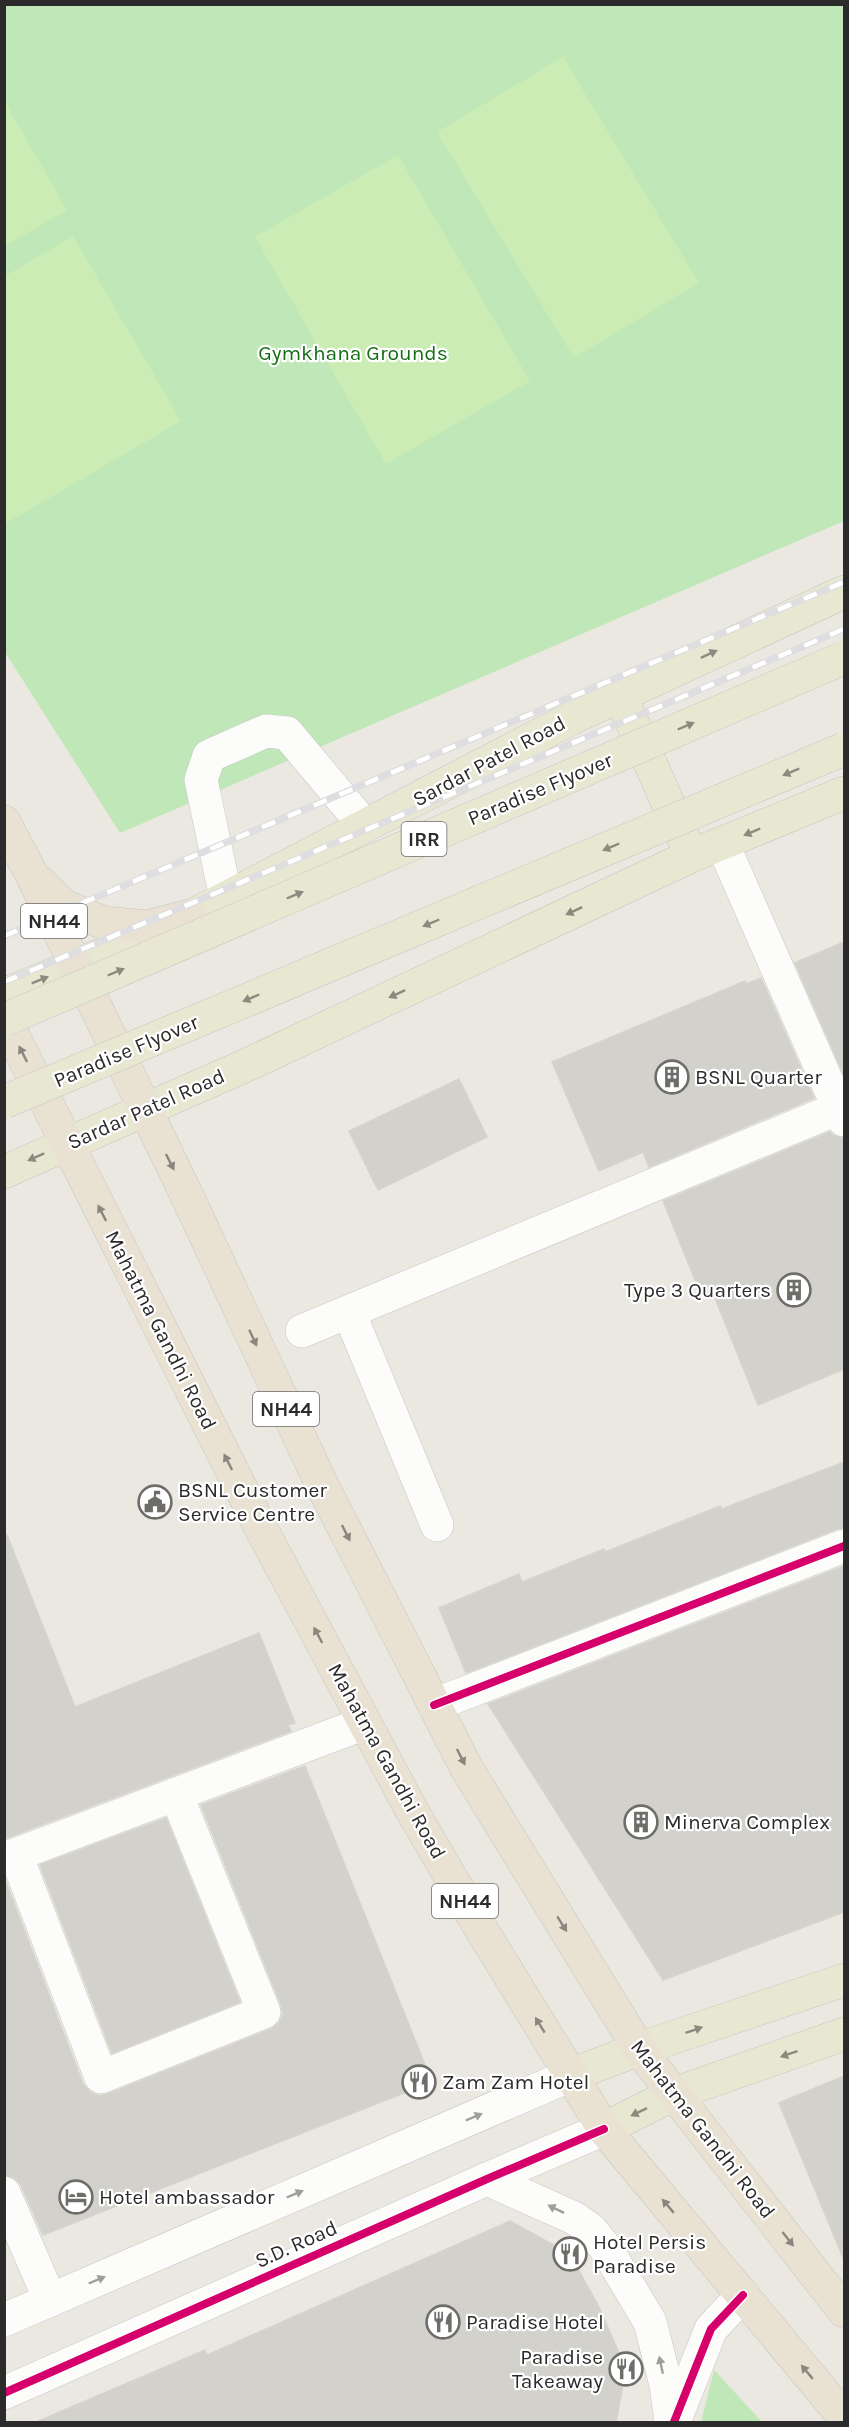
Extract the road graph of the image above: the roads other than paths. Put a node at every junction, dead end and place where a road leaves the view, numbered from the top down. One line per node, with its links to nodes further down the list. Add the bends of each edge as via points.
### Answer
1 (844, 592): 3 (main road, Sardar Patel Road / IRR, one-way to 1)
2 (844, 658): 15 (main road, Paradise Flyover / IRR, one-way to 2, bridge)
3 (620, 695): 7 (main road, Sardar Patel Road / IRR); 9 (main road)
4 (844, 749): 16 (main road, Paradise Flyover, one-way to 16, bridge)
5 (844, 794): 8 (main road, Sardar Patel Road, one-way to 8)
6 (4, 822): 10 (highway, NH44)
7 (365, 826): 11 (main road, Sardar Patel Road / IRR); 11 (street, via 287,734 266,731 209,756 201,780)
8 (723, 845): 9 (main road, Sardar Patel Road); 18 (street)
9 (691, 856): 17 (main road, Sardar Patel Road, one-way to 17)
10 (33, 876): 12 (highway, IRR, via 64,906 104,924 147,927); 13 (highway, NH44)
11 (226, 898): 12 (main road, Sardar Patel Road / IRR)
12 (190, 916): 13 (main road, Sardar Patel Road / IRR)
13 (76, 966): 14 (main road, Sardar Patel Road / IRR, one-way to 13); 17 (highway, NH44)
14 (4, 995)
15 (4, 1019): 19 (highway, NH44, one-way to 15)
16 (4, 1102)
17 (146, 1109): 19 (main road, Sardar Patel Road); 25 (highway, Mahatma Gandhi Road / NH44, one-way to 25, via 321,1483)
18 (843, 1112): 21 (street)
19 (68, 1143): 20 (main road, Sardar Patel Road, one-way to 20); 26 (highway, Mahatma Gandhi Road / NH44, one-way to 19, via 264,1534)
20 (4, 1172)
21 (349, 1312): 22 (street); 23 (street)
22 (303, 1331)
23 (437, 1525)
24 (844, 1546): 25 (street)
25 (434, 1705): 31 (highway, Mahatma Gandhi Road / NH44, one-way to 31, via 467,1769)
26 (365, 1723): 27 (street); 32 (highway, Mahatma Gandhi Road / NH44, one-way to 26, via 423,1829)
27 (176, 1794): 28 (street); 28 (street, via 264,2012 101,2077)
28 (10, 1857)
29 (844, 1980): 31 (main road, one-way to 29)
30 (844, 2034): 33 (main road, one-way to 33)
31 (639, 2049): 32 (main road); 33 (highway, Mahatma Gandhi Road / NH44)
32 (571, 2075): 34 (highway, Mahatma Gandhi Road / NH44); 38 (street, one-way to 32)
33 (674, 2094): 34 (main road, one-way to 34); 39 (highway, Mahatma Gandhi Road / NH44, one-way to 39)
34 (604, 2129): 35 (street, S.D. Road); 37 (highway, Mahatma Gandhi Road / NH44, one-way to 34)
35 (487, 2179): 41 (street, S.D. Road); 43 (street, one-way to 35, via 650,2322 607,2250 590,2229 574,2218)
36 (4, 2193): 38 (street)
37 (743, 2295): 42 (highway, Mahatma Gandhi Road / NH44, one-way to 37); 43 (street, via 711,2329)
38 (50, 2300): 40 (street)
39 (844, 2311)
40 (4, 2320)
41 (4, 2393)
42 (844, 2416)
43 (672, 2422)

